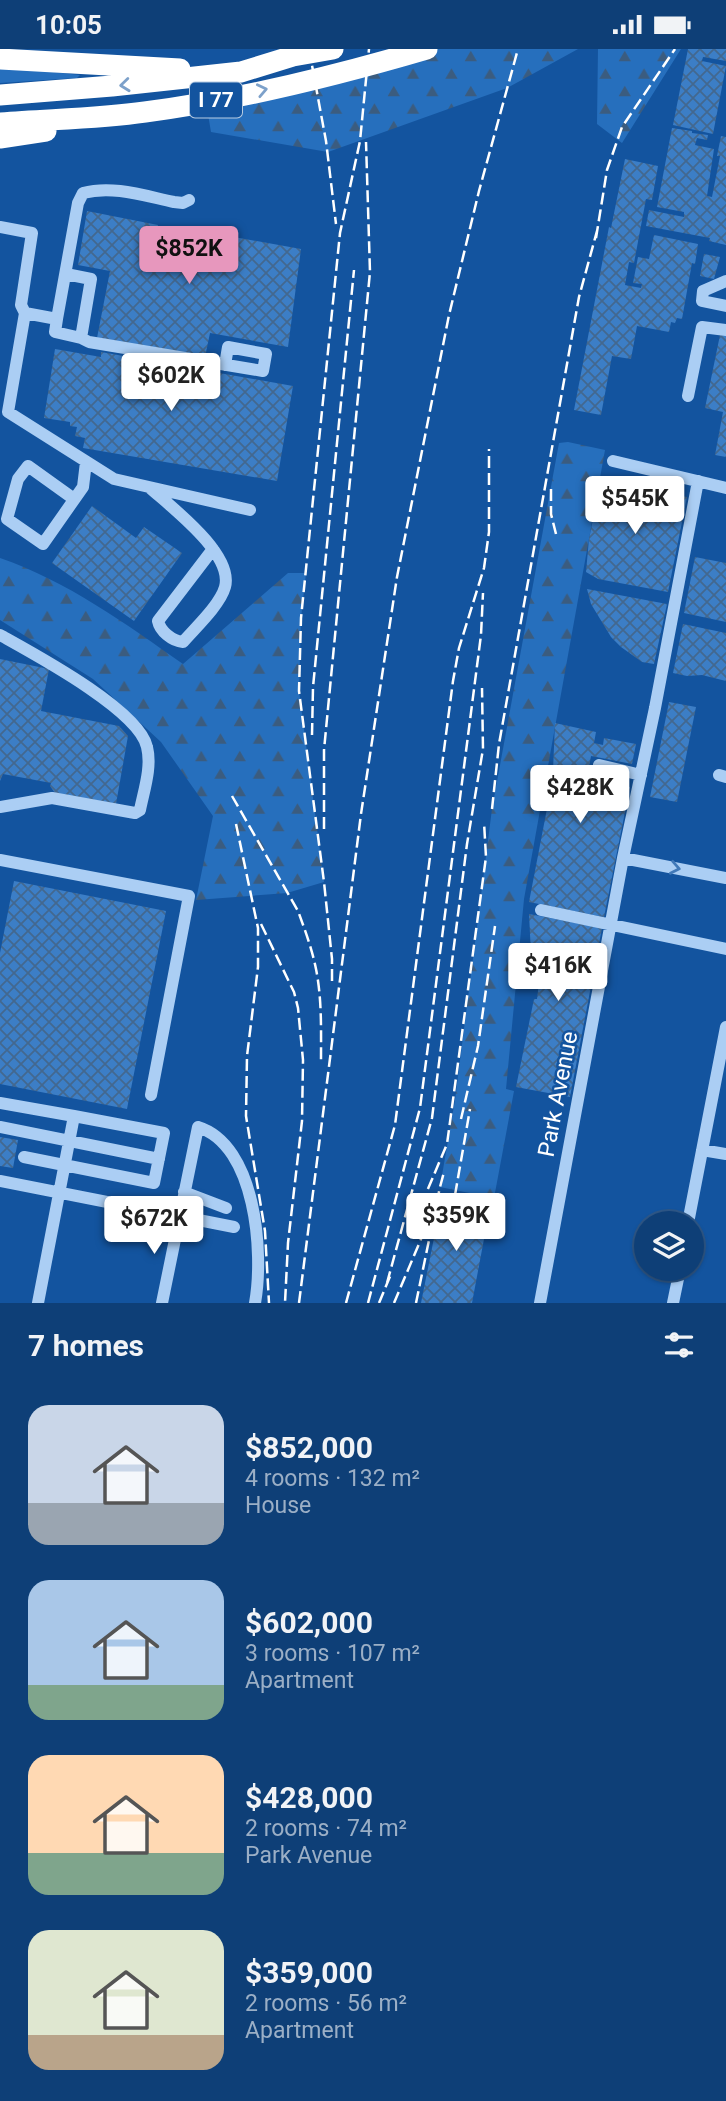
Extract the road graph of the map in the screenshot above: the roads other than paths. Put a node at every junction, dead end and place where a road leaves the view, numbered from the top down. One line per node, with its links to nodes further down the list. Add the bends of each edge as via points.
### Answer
1 (333, 49): 4 (highway, I 77)
2 (427, 49): 6 (highway, I 77, one-way to 2, via 353,71)
3 (0, 59): 4 (highway)
4 (242, 72): 5 (highway, I 77, one-way to 5)
5 (0, 95)
6 (143, 113): 7 (highway, I 77); 8 (highway)
7 (0, 123)
8 (0, 138)
9 (189, 200): 11 (street, via 174,202 97,189 83,193)
10 (0, 227): 14 (street, via 32,233 20,305)
11 (66, 274): 15 (street); 17 (street, via 91,279)
12 (726, 281): 13 (street, via 703,291 702,301)
13 (726, 306)
14 (25, 313): 15 (street); 20 (street)
15 (57, 319): 17 (street, via 55,332)
16 (726, 330): 19 (street, via 702,327)
17 (81, 338): 18 (street)
18 (225, 365)
19 (688, 395)
20 (4, 412): 22 (street)
21 (613, 461): 23 (street)
22 (86, 462): 24 (street, via 114,479); 26 (street, via 83,487)
23 (698, 481): 25 (street); 31 (street, Park Avenue)
24 (149, 487): 27 (street); 28 (street)
25 (726, 488)
26 (74, 499): 26 (street, via 43,544 7,519 18,479 28,466)
27 (250, 510)
28 (213, 549): 28 (street, via 226,572 225,586 183,642 177,642 159,628 158,621)
29 (0, 635): 32 (street, via 70,674 116,708 144,736 148,749 148,775 140,810 135,813 52,798)
30 (599, 765): 31 (street)
31 (641, 775): 33 (street, Park Avenue)
32 (0, 807)
33 (623, 858): 35 (street, one-way to 35); 37 (street, Park Avenue)
34 (0, 860): 40 (street, via 189,896)
35 (726, 878)
36 (541, 910): 37 (street)
37 (611, 926): 38 (street); 61 (street, Park Avenue)
38 (726, 949)
39 (726, 1027): 45 (street)
40 (151, 1095)
41 (0, 1103): 42 (street)
42 (74, 1117): 44 (street); 48 (street, via 164,1133)
43 (0, 1127): 44 (street)
44 (69, 1141): 48 (street); 49 (street)
45 (702, 1150): 46 (street); 54 (street)
46 (726, 1154)
47 (24, 1157): 49 (street)
48 (159, 1159): 49 (street, via 154,1183)
49 (65, 1165): 52 (street)
50 (0, 1181): 52 (street)
51 (184, 1192): 53 (street); 55 (street); 60 (street, via 198,1127 215,1135 235,1157 246,1184 256,1232)
52 (59, 1193): 55 (street); 58 (street)
53 (226, 1208)
54 (690, 1211)
55 (179, 1216): 56 (street); 59 (street)
56 (234, 1227)
57 (678, 1281): 62 (street)
58 (38, 1303)
59 (162, 1303)
60 (255, 1303)
61 (540, 1303)
62 (673, 1303)

